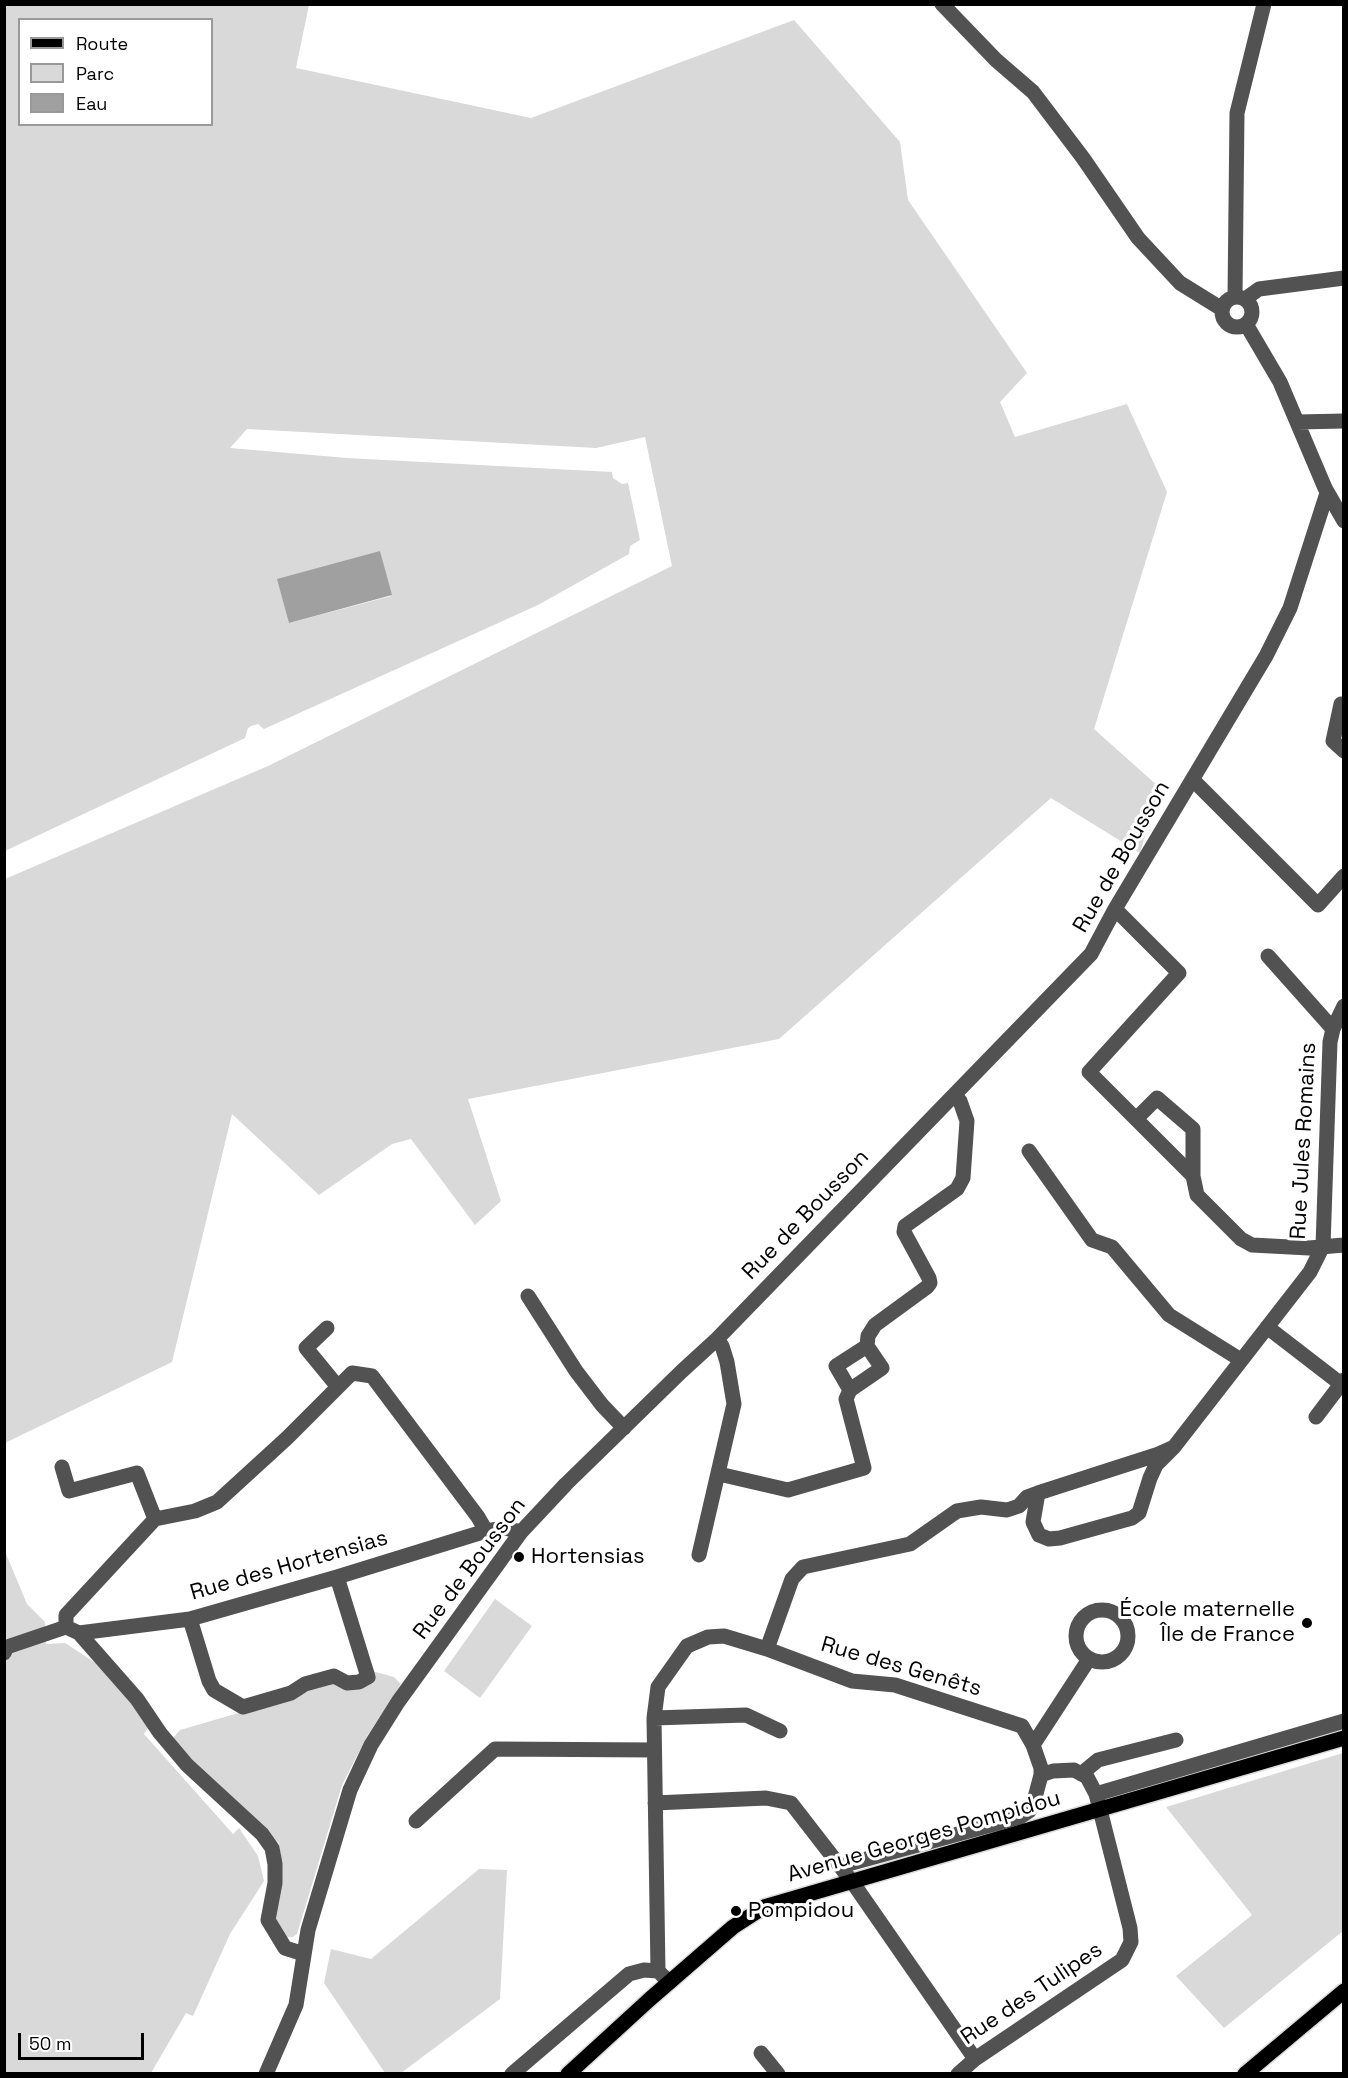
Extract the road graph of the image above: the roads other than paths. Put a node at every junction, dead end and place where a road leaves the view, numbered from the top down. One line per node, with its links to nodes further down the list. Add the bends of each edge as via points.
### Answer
1 (942, 4): 5 (street, via 1033,92 1138,238 1180,284)
2 (1264, 4): 4 (street, via 1237,113)
3 (1344, 278): 4 (street, via 1259,289)
4 (1240, 298): 5 (street, via 1227,301); 6 (street, via 1251,306 1252,316)
5 (1222, 309): 6 (street, via 1227,323 1236,327)
6 (1246, 324): 8 (street, via 1280,382)
7 (1344, 421): 8 (street)
8 (1297, 422): 9 (street)
9 (1327, 493): 10 (street); 13 (street, Rue de Bousson, via 1290,608)
10 (1344, 521)
11 (1341, 704): 12 (street, via 1333,741)
12 (1344, 751)
13 (1193, 780): 14 (street, via 1318,905); 15 (street, Rue de Bousson)
14 (1344, 876)
15 (1115, 909): 19 (street, Rue de Bousson, via 1091,954); 20 (street, via 1179,973 1089,1072)
16 (1268, 956): 18 (street)
17 (1344, 1006): 18 (street, Rue Jules Romains)
18 (1333, 1029): 24 (street, Rue Jules Romains, via 1327,1084)
19 (954, 1095): 28 (street, Rue de Bousson); 29 (street, via 967,1121 963,1178 957,1189 905,1226 904,1232 930,1283 875,1325)
20 (1136, 1119): 22 (street); 22 (street, via 1157,1098 1193,1129)
21 (1029, 1151): 30 (street, via 1092,1240 1112,1247 1169,1315)
22 (1193, 1176): 24 (street, via 1197,1195 1252,1245)
23 (1344, 1245): 24 (street)
24 (1323, 1246): 26 (street, Rue Jules Romains, via 1310,1272)
25 (528, 1296): 35 (street, via 576,1371)
26 (1267, 1327): 30 (street, Rue Jules Romains); 31 (street)
27 (327, 1328): 32 (street, via 306,1348)
28 (717, 1339): 35 (street, Rue de Bousson); 39 (street, via 727,1362 734,1404)
29 (867, 1346): 33 (street, via 836,1366); 33 (street, via 882,1368)
30 (1241, 1360): 36 (street, Rue Jules Romains)
31 (1342, 1382): 34 (street)
32 (338, 1387): 42 (street, via 217,1502); 43 (street, via 352,1374 372,1376)
33 (850, 1390): 39 (street, via 846,1399 864,1468 788,1490)
34 (1316, 1417)
35 (624, 1428): 44 (street, Rue de Bousson)
36 (1174, 1447): 37 (street); 40 (street, Rue Jules Romains, via 1156,1465)
37 (1134, 1462): 40 (street); 41 (street)
38 (62, 1467): 42 (street, via 69,1491 137,1473)
39 (719, 1474): 45 (street)
40 (1150, 1478): 41 (street, Rue Jules Romains, via 1139,1513 1132,1518 1060,1539 1039,1535 1036,1529 1033,1522)
41 (1038, 1493): 49 (street, via 1007,1510 981,1507 957,1511 910,1544 803,1567 792,1579)
42 (155, 1519): 48 (street, via 66,1615)
43 (486, 1531): 44 (street, Rue des Hortensias, via 505,1527); 46 (street, Rue des Hortensias)
44 (521, 1532): 67 (street, Rue de Bousson, via 371,1745 350,1790)
45 (699, 1555)
46 (337, 1577): 47 (street, Rue des Hortensias); 47 (street, via 368,1677 359,1682 347,1683 334,1676 243,1707 214,1690)
47 (190, 1619): 48 (street, Rue des Hortensias)
48 (72, 1630): 50 (street, Rue des Hortensias, via 7,1647); 67 (street, via 137,1699 187,1765 262,1834 272,1848 275,1864 267,1920 285,1948)
49 (767, 1649): 52 (street, Rue des Genêts, via 724,1636 708,1637 687,1646 658,1687); 57 (street, Rue des Genêts, via 852,1681 895,1685 1022,1726)
50 (4, 1653)
51 (1089, 1659): 57 (street)
52 (654, 1718): 54 (street, via 746,1715); 58 (street, Rue des Genêts)
53 (1344, 1721): 61 (street)
54 (780, 1731)
55 (1344, 1738): 63 (main road, Avenue Georges Pompidou)
56 (1176, 1740): 59 (street, via 1098,1760)
57 (1033, 1745): 60 (street, Rue des Genêts)
58 (654, 1750): 62 (street, Rue des Genêts); 64 (street, via 495,1749)
59 (1081, 1774): 60 (street, via 1053,1770); 61 (street)
60 (1041, 1775): 65 (street, Rue des Genêts, via 1033,1805 1020,1817)
61 (1096, 1794): 63 (street, Rue des Tulipes)
62 (655, 1803): 65 (street, via 766,1798 791,1803); 68 (street, Rue des Genêts)
63 (1100, 1809): 66 (main road, Avenue Georges Pompidou); 71 (street, Rue des Tulipes, via 1130,1928 1131,1942 1122,1960)
64 (416, 1821)
65 (840, 1866): 66 (street)
66 (853, 1883): 68 (main road, Avenue Georges Pompidou, via 765,1907); 71 (street)
67 (304, 1954): 72 (street, Rue de Bousson, via 296,2005)
68 (664, 1977): 73 (street, via 644,1970 629,1974); 74 (main road, Avenue Georges Pompidou)
69 (1344, 1991): 77 (main road)
70 (761, 2053): 75 (street)
71 (975, 2059): 76 (street, Rue des Tulipes)
72 (266, 2073)
73 (512, 2073)
74 (568, 2073)
75 (778, 2073)
76 (958, 2073)
77 (1245, 2073)

